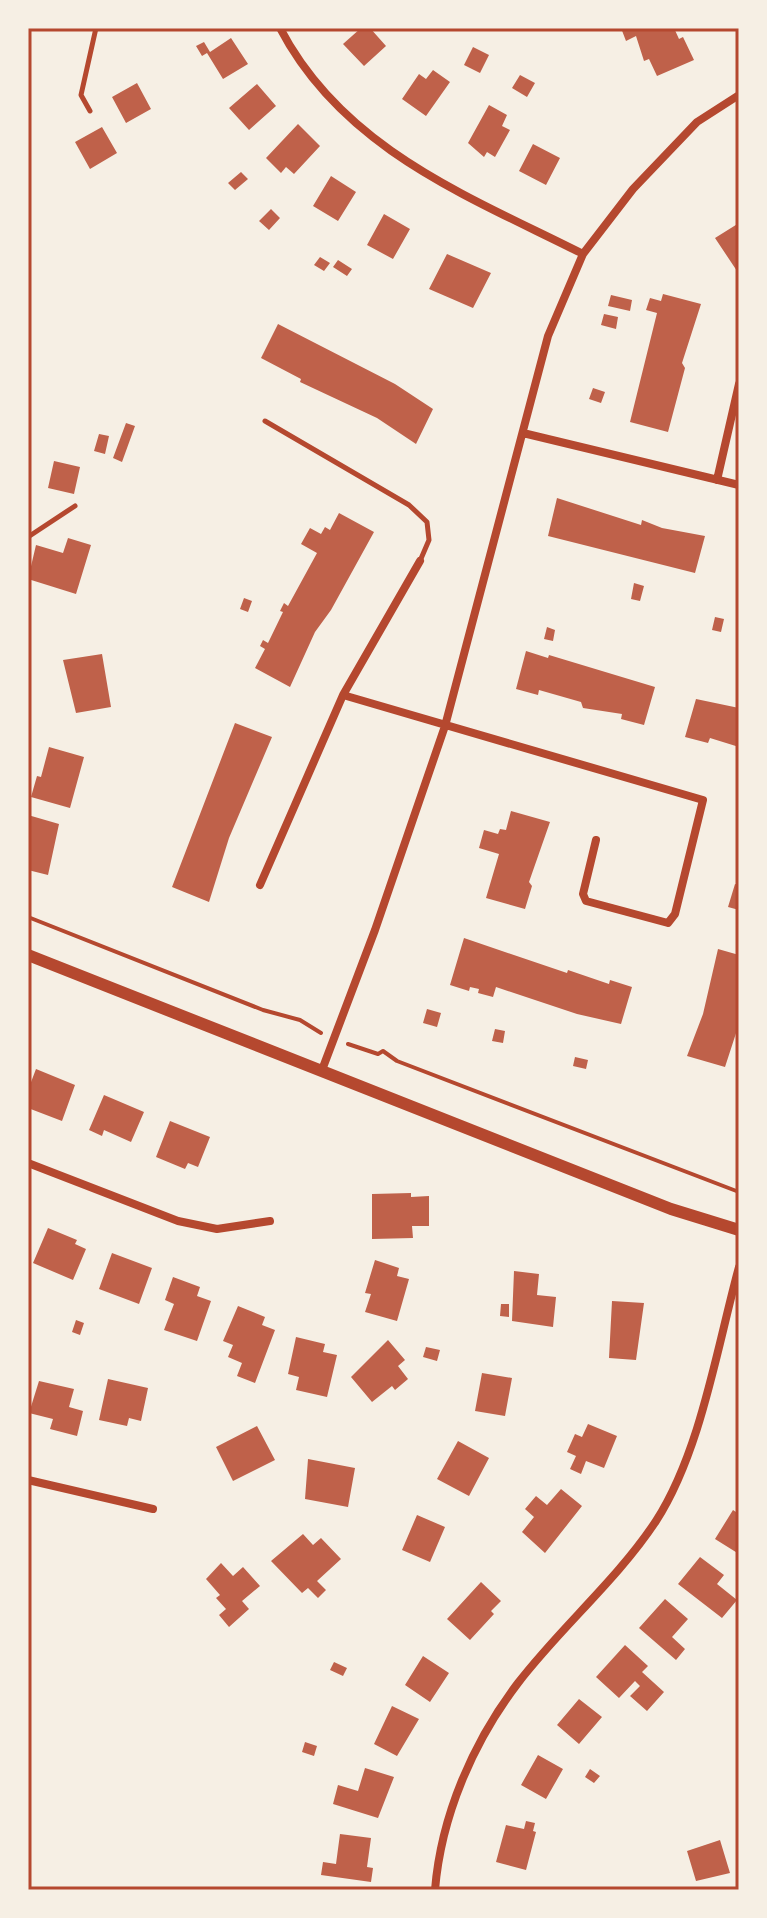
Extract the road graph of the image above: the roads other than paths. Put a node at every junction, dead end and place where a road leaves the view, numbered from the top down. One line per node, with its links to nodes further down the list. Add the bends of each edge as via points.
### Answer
1 (96, 28): 4 (lane, via 81,95)
2 (280, 28): 5 (street, via 321,92 367,136 407,164)
3 (739, 95): 5 (street, via 697,122 633,189)
4 (90, 111)
5 (583, 254): 8 (street, via 548,336)
6 (739, 384): 9 (street)
7 (265, 421): 13 (lane, via 409,505 427,522 429,540)
8 (523, 433): 9 (street); 15 (street)
9 (717, 480): 10 (street)
10 (739, 485)
11 (75, 506): 12 (lane)
12 (28, 537)
13 (420, 561): 14 (street)
14 (343, 695): 15 (street); 17 (street)
15 (445, 726): 16 (street, via 703,800 675,914 668,923 586,901 583,894); 19 (street)
16 (596, 840)
17 (260, 885)
18 (28, 955): 19 (street)
19 (322, 1070): 22 (street, via 671,1209)
20 (28, 1163): 21 (street, via 178,1221 217,1229)
21 (270, 1221)
22 (739, 1230)
23 (739, 1267): 26 (street, via 680,1474 634,1550 518,1683 491,1722 452,1808)
24 (28, 1480): 25 (street)
25 (153, 1509)
26 (435, 1890)

